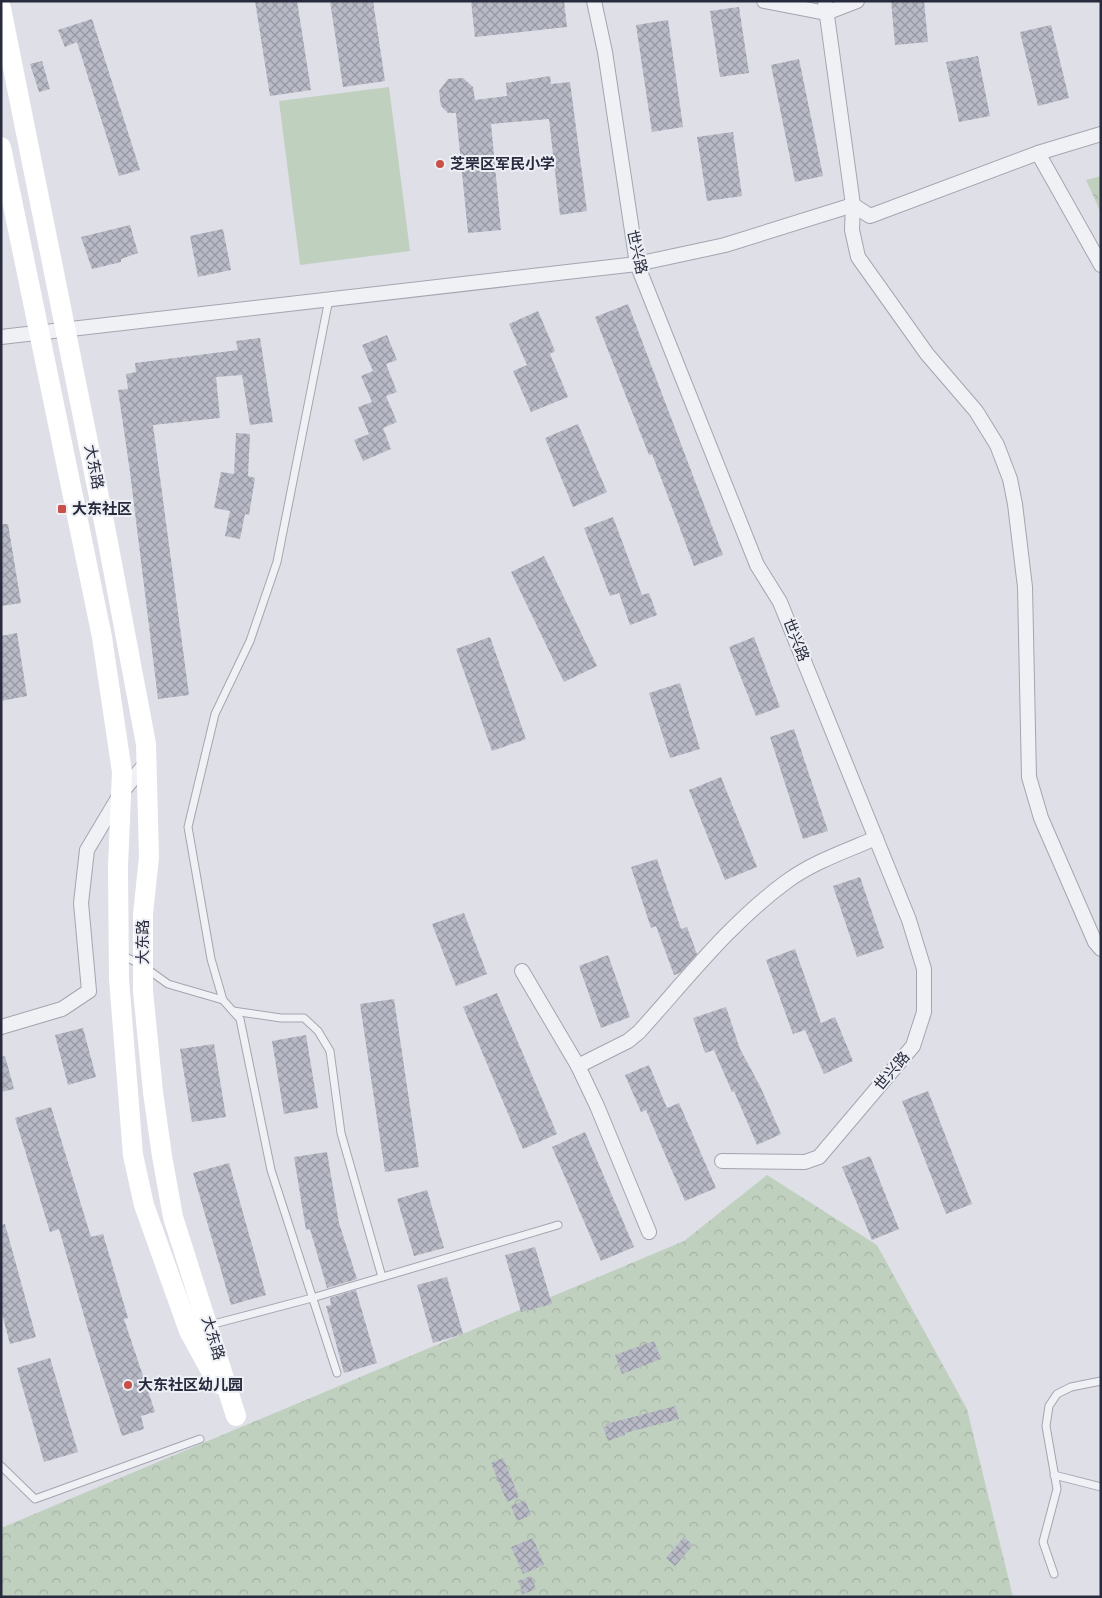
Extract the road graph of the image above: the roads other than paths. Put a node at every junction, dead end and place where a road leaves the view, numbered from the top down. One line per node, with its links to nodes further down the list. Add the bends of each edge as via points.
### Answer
1 (594, 1): 10 (street, 世兴路, via 605,52)
2 (764, 1): 4 (street)
3 (857, 1): 4 (street)
4 (826, 7): 9 (street)
5 (1, 8): 15 (street, 大东路, via 121,606)
6 (1101, 134): 8 (street)
7 (1, 147): 13 (street, 大东路)
8 (1038, 154): 9 (street, via 870,216); 11 (street)
9 (853, 205): 10 (street, via 725,245); 18 (street, via 852,230 858,257 927,354 976,411 997,446 1010,479 1025,587 1029,777 1041,818)
10 (637, 264): 12 (street); 17 (street, 世兴路, via 757,565 780,602)
11 (1101, 265)
12 (329, 299): 13 (street); 22 (lane, via 276,562 250,641 215,714 188,827 211,958)
13 (39, 333): 14 (street); 16 (street, 大东路, via 102,637 122,772)
14 (1, 337)
15 (148, 761): 16 (street); 20 (street, 大东路, via 149,856 143,914)
16 (121, 793): 19 (street, 大东路); 24 (street, via 87,850 81,904 89,991 62,1008)
17 (876, 838): 25 (street, via 787,881 744,916 639,1032 628,1041); 26 (street, 世兴路, via 909,920 924,969 924,1012 913,1046 819,1157 804,1162)
18 (1101, 950)
19 (119, 953): 20 (lane); 31 (street, 大东路, via 133,1155 144,1205)
20 (143, 966): 22 (lane, via 168,984); 31 (street, 大东路, via 153,1092 162,1156)
21 (522, 971): 25 (street)
22 (223, 1000): 23 (lane)
23 (233, 1012): 29 (lane, via 304,1018 318,1031 330,1051 341,1133); 30 (lane, via 240,1019 271,1170)
24 (1, 1027)
25 (578, 1066): 28 (street)
26 (722, 1160)
27 (558, 1224): 29 (lane)
28 (649, 1232)
29 (382, 1277): 30 (lane)
30 (312, 1298): 31 (lane); 32 (lane)
31 (199, 1328)
32 (337, 1374)
33 (1101, 1381): 36 (lane, via 1057,1394 1049,1406 1046,1426)
34 (200, 1439): 35 (lane, via 35,1499)
35 (1, 1466)
36 (1054, 1475): 37 (lane); 38 (lane, via 1057,1489 1042,1542)
37 (1101, 1487)
38 (1054, 1574)

